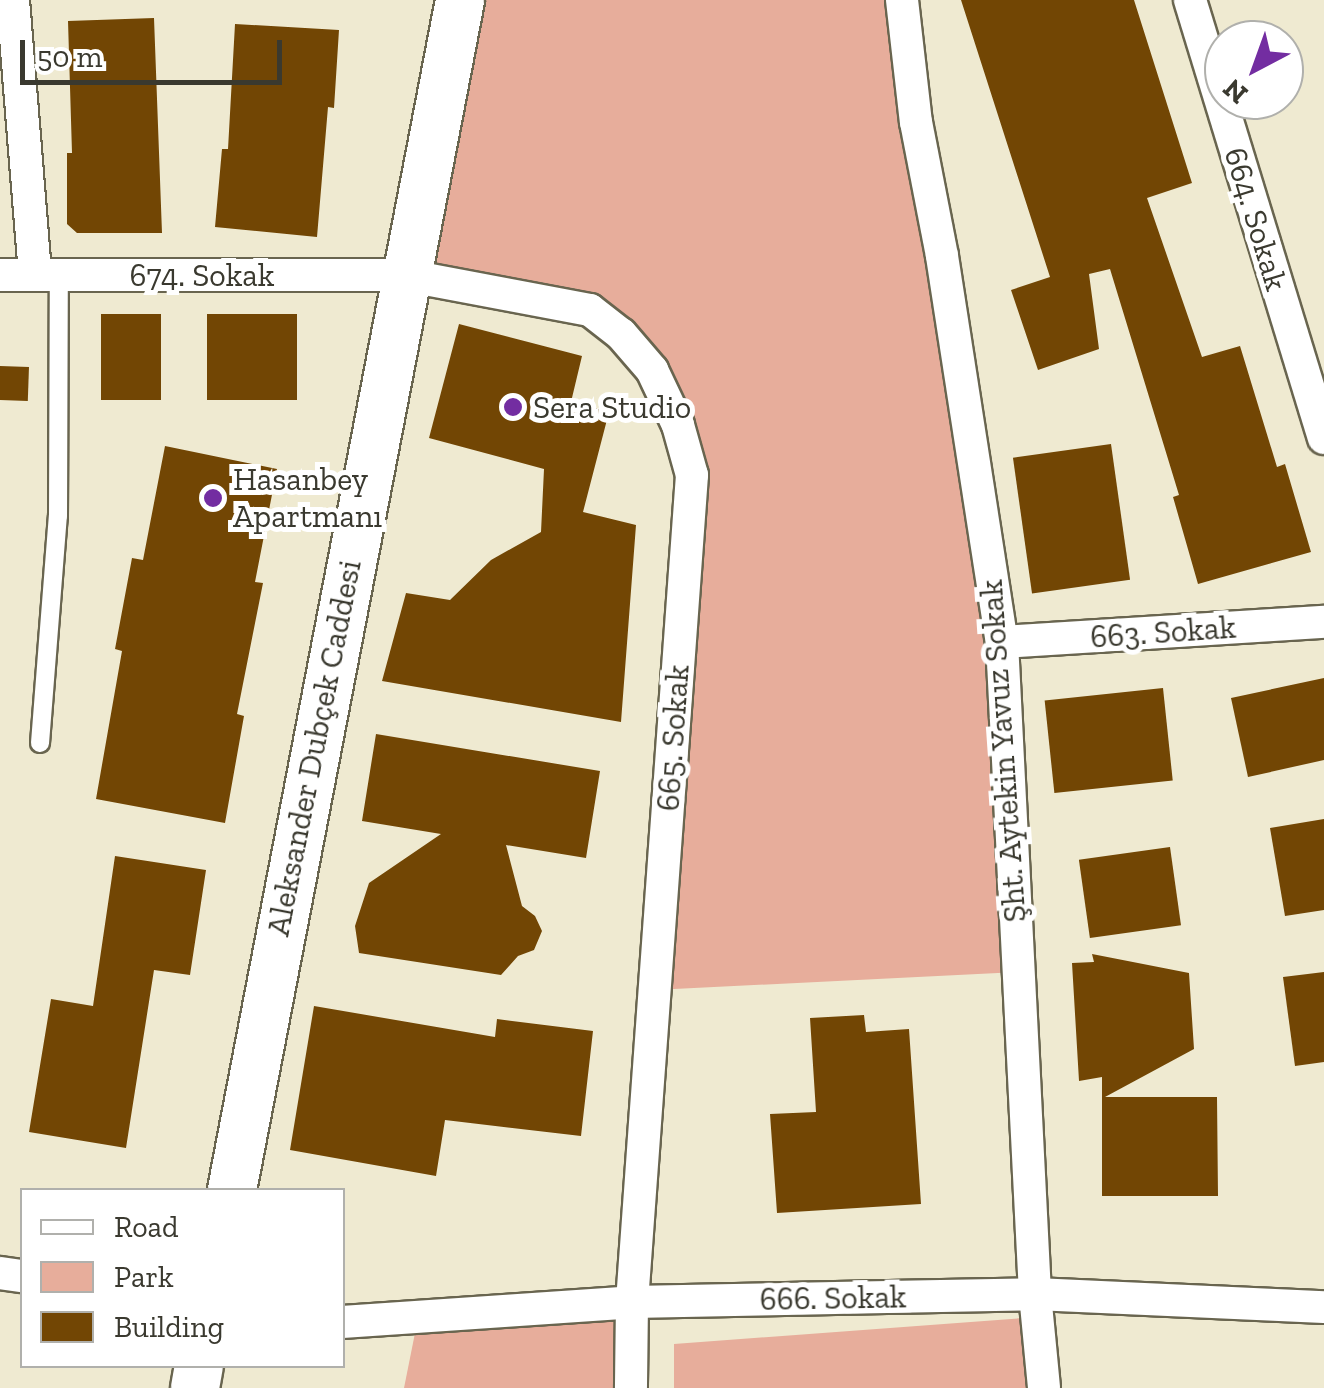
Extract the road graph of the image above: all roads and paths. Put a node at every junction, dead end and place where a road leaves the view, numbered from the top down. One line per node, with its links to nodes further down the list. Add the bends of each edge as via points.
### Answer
1 (13, 0): 5 (street)
2 (902, 0): 10 (street, Şht. Aytekin Yavuz Sokak)
3 (1190, 0): 8 (street, 664. Sokak)
4 (455, 4): 7 (main road, Aleksander Dubçek Caddesi)
5 (47, 274): 6 (street, 674. Sokak); 7 (street, 674. Sokak); 11 (lane, via 58,516)
6 (0, 275)
7 (404, 275): 12 (main road, Aleksander Dubçek Caddesi); 14 (street, 665. Sokak, via 590,310 652,370 692,475)
8 (1324, 438)
9 (1324, 622): 10 (street, 663. Sokak)
10 (1002, 642): 13 (street, Şht. Aytekin Yavuz Sokak)
11 (40, 743)
12 (232, 1188)
13 (1035, 1294): 14 (street, 666. Sokak); 15 (street, 666. Sokak); 18 (street, Şht. Aytekin Yavuz Sokak)
14 (632, 1302): 16 (street, 666. Sokak); 17 (street, 665. Sokak)
15 (1324, 1307)
16 (345, 1322)
17 (631, 1388)
18 (1044, 1388)

